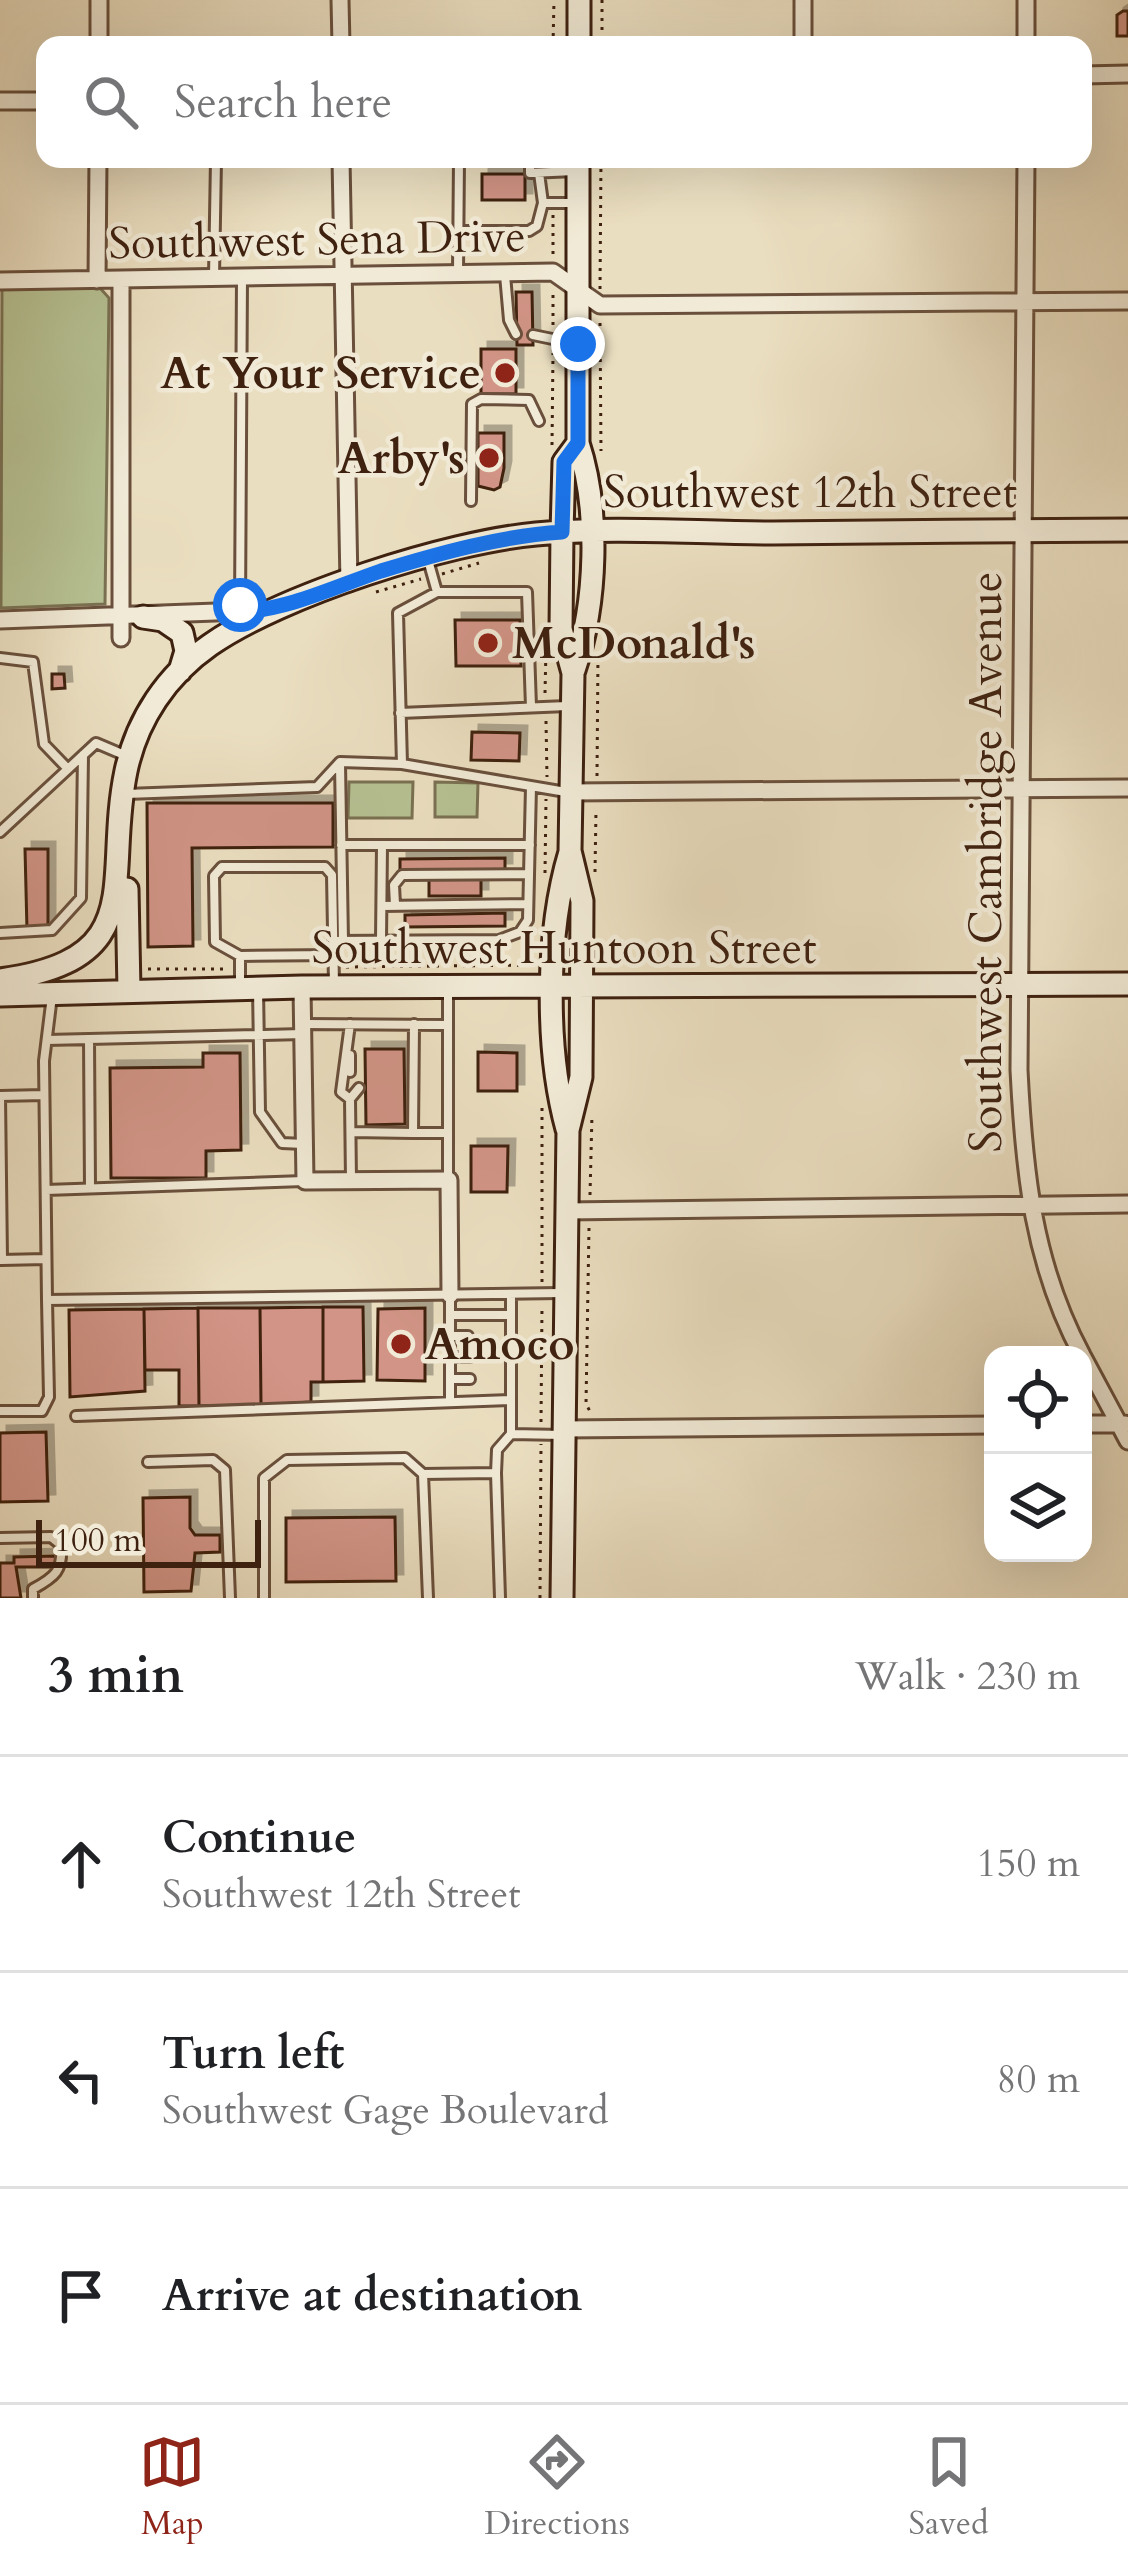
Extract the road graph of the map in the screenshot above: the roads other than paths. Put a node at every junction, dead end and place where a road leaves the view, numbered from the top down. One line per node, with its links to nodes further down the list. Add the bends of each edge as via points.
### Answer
1 (99, 0): 6 (street)
2 (340, 0): 7 (street)
3 (579, 0): 8 (main road)
4 (803, 0): 9 (street)
5 (1026, 0): 10 (street)
6 (98, 36)
7 (340, 36)
8 (579, 36)
9 (803, 36)
10 (1026, 36)
11 (1128, 74): 12 (street)
12 (1092, 75)
13 (36, 100): 14 (street)
14 (0, 101)
15 (98, 168): 32 (street)
16 (216, 168): 30 (lane)
17 (341, 168): 29 (street)
18 (459, 168): 26 (lane)
19 (530, 168): 23 (lane)
20 (561, 168): 23 (lane)
21 (578, 168): 25 (main road)
22 (1026, 168): 37 (street, Southwest Cambridge Avenue)
23 (539, 172): 24 (lane)
24 (543, 203): 25 (lane); 26 (lane, via 529,231)
25 (578, 203): 35 (main road)
26 (458, 231): 27 (lane)
27 (458, 274): 28 (street, Southwest Sena Drive); 29 (street, Southwest Sena Drive)
28 (505, 274): 35 (street, Southwest Sena Drive, via 553,272); 38 (lane)
29 (342, 277): 31 (street, Southwest Sena Drive); 49 (street)
30 (214, 278): 31 (street, Southwest Sena Drive); 33 (street, Southwest Sena Drive)
31 (242, 278): 52 (lane)
32 (97, 280): 33 (street, Southwest Sena Drive); 34 (street, Southwest Sena Drive)
33 (121, 280): 53 (street)
34 (0, 281)
35 (578, 288): 37 (street, Southwest Sena Drive, via 600,305); 40 (main road)
36 (1128, 301): 37 (street, Southwest Sena Drive)
37 (1025, 302): 44 (street, Southwest Cambridge Avenue)
38 (517, 334)
39 (532, 335): 40 (lane)
40 (578, 344): 42 (main road)
41 (539, 421): 43 (lane, via 529,400 472,404)
42 (578, 443): 46 (main road, via 564,462); 47 (main road, via 590,478)
43 (471, 501)
44 (1020, 530): 45 (main road, Southwest 12th Street); 47 (main road, Southwest 12th Street); 69 (street, Southwest Cambridge Avenue)
45 (1128, 530)
46 (562, 532): 47 (main road, Southwest 12th Street); 48 (main road, Southwest 12th Street); 58 (main road, via 561,629)
47 (589, 532): 58 (main road, via 588,630)
48 (428, 559): 49 (main road, Southwest 12th Street); 50 (lane)
49 (349, 583): 51 (main road, Southwest 12th Street)
50 (436, 592): 59 (lane, via 527,592); 61 (lane, via 398,614)
51 (285, 607): 52 (street, Southwest 12th Street); 57 (main road, via 228,633)
52 (240, 612): 53 (street, Southwest 12th Street)
53 (132, 618): 54 (street, Southwest 12th Street); 55 (street); 57 (main road, via 163,620 182,633)
54 (0, 620)
55 (121, 638)
56 (0, 658): 66 (lane, via 32,662 44,745)
57 (180, 671): 63 (main road, via 147,714)
58 (573, 673): 60 (main road)
59 (531, 706): 60 (lane); 61 (lane)
60 (573, 706): 70 (main road)
61 (400, 713): 65 (lane)
62 (83, 755): 63 (lane, via 96,743); 66 (lane); 81 (lane, via 81,898 52,930)
63 (130, 757): 71 (main road)
64 (340, 762): 65 (lane); 71 (lane, via 316,788); 73 (lane)
65 (402, 764): 67 (lane)
66 (68, 769): 72 (lane)
67 (531, 786): 70 (lane); 75 (lane)
68 (1128, 788): 69 (street)
69 (1021, 789): 70 (street); 88 (street, Southwest Cambridge Avenue)
70 (571, 792): 76 (main road)
71 (123, 799): 86 (main road, via 118,894 105,928 66,965); 95 (main road)
72 (0, 832)
73 (341, 844): 74 (lane); 82 (lane)
74 (382, 845): 75 (lane); 80 (lane)
75 (530, 845): 77 (lane)
76 (570, 851): 90 (main road, via 582,901); 94 (main road, via 556,898)
77 (529, 874): 78 (lane); 79 (lane, via 402,875)
78 (528, 904): 79 (lane); 83 (lane, via 520,932 499,940)
79 (395, 905): 80 (lane)
80 (382, 906): 83 (lane)
81 (0, 933)
82 (338, 940): 83 (lane); 84 (lane); 85 (lane, via 325,867 222,867 214,875 215,941)
83 (381, 940)
84 (334, 955): 85 (lane); 92 (lane)
85 (240, 956): 91 (lane)
86 (0, 980)
87 (1128, 984): 88 (main road, Southwest Huntoon Street)
88 (1018, 985): 90 (main road, Southwest Huntoon Street); 121 (street, Southwest Cambridge Avenue)
89 (302, 987): 91 (main road, Southwest Huntoon Street); 92 (main road, Southwest Huntoon Street); 101 (street)
90 (581, 987): 94 (main road, Southwest Huntoon Street); 110 (main road, via 581,1077)
91 (249, 988): 95 (main road, Southwest Huntoon Street); 102 (lane)
92 (334, 988): 93 (main road, Southwest Huntoon Street)
93 (448, 988): 94 (main road, Southwest Huntoon Street); 100 (lane)
94 (555, 988): 110 (main road, via 553,1078)
95 (129, 991): 96 (main road, Southwest Huntoon Street)
96 (52, 994): 97 (main road, Southwest Huntoon Street); 104 (lane)
97 (0, 995)
98 (350, 1024): 99 (lane); 101 (lane); 105 (lane)
99 (413, 1024): 100 (lane); 112 (lane)
100 (447, 1024): 113 (lane)
101 (302, 1029): 102 (lane); 114 (street)
102 (258, 1035): 103 (lane); 114 (lane, via 260,1112 282,1143)
103 (89, 1039): 104 (lane); 118 (lane)
104 (47, 1040): 108 (lane)
105 (350, 1057): 106 (lane); 109 (lane, via 341,1065 341,1092)
106 (355, 1072)
107 (355, 1088): 109 (lane)
108 (44, 1095): 119 (lane); 124 (lane, via 0,1096)
109 (350, 1100): 111 (lane)
110 (568, 1130): 122 (main road)
111 (351, 1132): 112 (lane); 117 (lane)
112 (413, 1133): 113 (lane)
113 (447, 1133): 115 (lane)
114 (304, 1144): 116 (street)
115 (448, 1180): 117 (street); 127 (street)
116 (305, 1181): 117 (street); 118 (lane)
117 (351, 1181)
118 (90, 1188): 119 (lane)
119 (46, 1190): 123 (lane)
120 (1128, 1204): 121 (street)
121 (1029, 1205): 122 (street); 133 (street, Southwest Cambridge Avenue, via 1047,1276)
122 (566, 1211): 125 (main road)
123 (46, 1259): 124 (lane); 128 (lane)
124 (1, 1260)
125 (553, 1293): 126 (lane); 146 (main road)
126 (511, 1294): 127 (lane); 130 (lane)
127 (449, 1295): 128 (lane); 129 (lane)
128 (47, 1300): 141 (lane, via 50,1397 41,1411)
129 (450, 1315): 130 (lane); 131 (lane)
130 (511, 1315): 139 (lane)
131 (450, 1336): 132 (lane); 134 (lane)
132 (468, 1336)
133 (1078, 1346)
134 (450, 1357): 135 (lane); 137 (lane)
135 (470, 1357)
136 (1092, 1372): 144 (street, Southwest Cambridge Avenue)
137 (450, 1379): 138 (lane); 140 (lane)
138 (470, 1379)
139 (511, 1400): 140 (lane); 147 (lane)
140 (450, 1402): 142 (lane)
141 (0, 1412)
142 (76, 1416)
143 (1092, 1424): 144 (street)
144 (1124, 1424): 148 (street, Southwest Cambridge Avenue)
145 (984, 1425): 146 (street)
146 (556, 1433): 147 (lane); 158 (main road)
147 (511, 1434): 150 (lane, via 496,1450)
148 (1128, 1441)
149 (148, 1462): 154 (lane, via 213,1460 225,1470)
150 (496, 1473): 151 (lane); 157 (lane)
151 (424, 1474): 155 (lane, via 405,1458 287,1460 264,1478); 156 (lane)
152 (0, 1538): 153 (lane, via 50,1537 61,1545 62,1565 32,1589)
153 (33, 1598)
154 (230, 1598)
155 (264, 1598)
156 (428, 1598)
157 (500, 1598)
158 (562, 1598)

